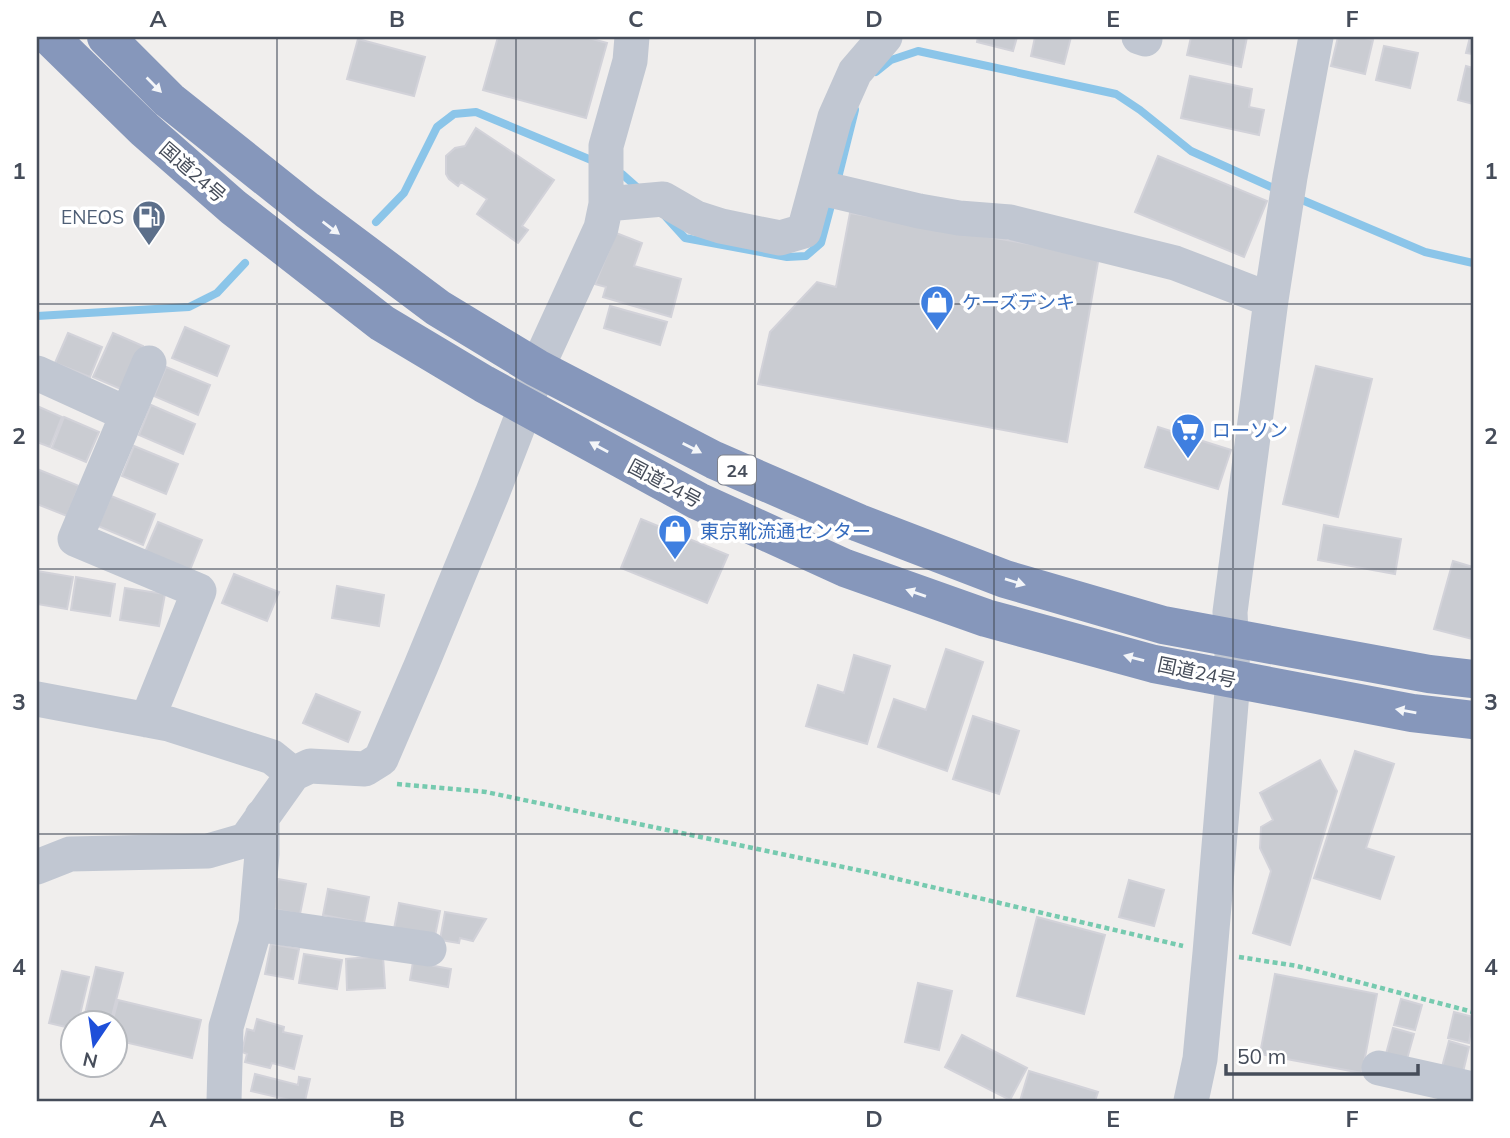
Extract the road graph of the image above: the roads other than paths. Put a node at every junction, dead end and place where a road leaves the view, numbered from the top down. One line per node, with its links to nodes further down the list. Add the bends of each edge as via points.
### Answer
1 (50, 37): 12 (highway, 国道24号 / 24, via 153,137 307,265 382,323)
2 (106, 37): 10 (highway, 国道24号 / 24, one-way to 10, via 169,100 307,210 438,308)
3 (632, 37): 7 (street, via 631,61 606,146)
4 (885, 37): 6 (street, via 855,72 835,117)
5 (1316, 37): 8 (street)
6 (830, 190): 7 (street, via 804,231 780,238); 8 (street, via 919,211 1010,222 1174,262)
7 (628, 196): 10 (street, via 601,228)
8 (1271, 300): 14 (street, via 1230,612)
9 (149, 363): 13 (street)
10 (537, 368): 12 (street); 14 (highway, 国道24号 / 24, one-way to 14, via 714,460 859,523 1005,579 1164,625)
11 (37, 373): 13 (street)
12 (526, 406): 16 (highway, 国道24号 / 24, one-way to 12, via 1154,664 986,618 845,568 698,501); 20 (street, via 381,759 365,769 310,766)
13 (127, 414): 18 (street, via 75,539 199,591)
14 (1231, 639): 15 (highway, 国道24号 / 24); 16 (street)
15 (1473, 679)
16 (1233, 680): 19 (highway, 国道24号 / 24, one-way to 16); 28 (street, via 1200,1059)
17 (37, 699): 18 (street)
18 (147, 720): 20 (street, via 272,757)
19 (1473, 720)
20 (293, 774): 21 (street)
21 (262, 816): 22 (street, via 246,840 208,851 70,854); 23 (street)
22 (37, 867)
23 (256, 924): 24 (street); 27 (street, via 226,1027)
24 (429, 949)
25 (1379, 1068): 26 (street)
26 (1473, 1089)
27 (224, 1101)
28 (1191, 1101)

